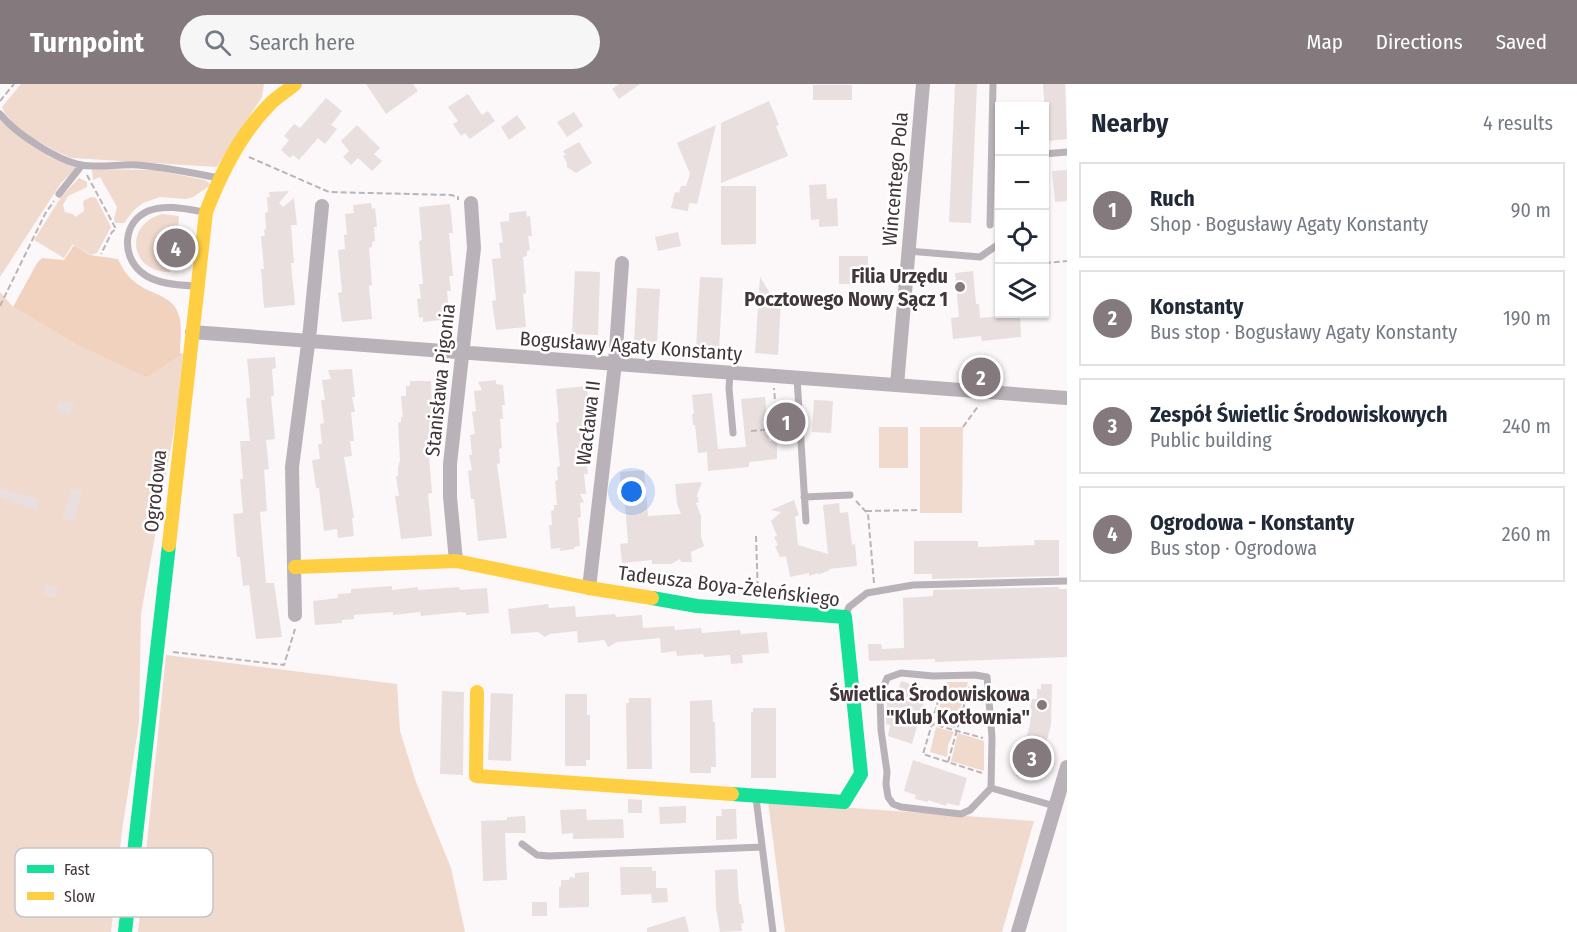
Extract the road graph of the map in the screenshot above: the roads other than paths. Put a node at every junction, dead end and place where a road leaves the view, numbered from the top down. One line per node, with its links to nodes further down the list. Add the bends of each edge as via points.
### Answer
1 (295, 84): 8 (street, Ogrodowa, via 268,105)
2 (923, 84): 15 (street, Wincentego Pola)
3 (993, 84): 13 (lane)
4 (0, 114): 7 (lane, via 54,155)
5 (1067, 152): 6 (lane)
6 (1049, 154)
7 (82, 165): 8 (lane, via 136,165); 9 (lane)
8 (219, 178): 12 (street, Ogrodowa)
9 (59, 194)
10 (465, 203): 20 (street, Stanisława Pigonia, via 474,248)
11 (322, 206): 19 (street)
12 (206, 212): 17 (street, Ogrodowa); 17 (lane, via 165,207 148,211 135,220 128,234 132,262 142,273 155,280)
13 (990, 225)
14 (995, 247): 15 (lane, via 980,257)
15 (908, 252): 24 (street, Wincentego Pola)
16 (622, 263): 21 (street, Wacława II)
17 (197, 287): 18 (street, Ogrodowa)
18 (192, 332): 19 (street, Bogusławy Agaty Konstanty); 43 (street, Ogrodowa)
19 (308, 341): 20 (street, Bogusławy Agaty Konstanty); 31 (street, via 292,467)
20 (462, 353): 21 (street, Bogusławy Agaty Konstanty); 30 (street, Stanisława Pigonia, via 450,464)
21 (615, 363): 22 (street, Bogusławy Agaty Konstanty); 33 (street, Wacława II)
22 (730, 373): 23 (street, Bogusławy Agaty Konstanty); 26 (lane)
23 (797, 378): 24 (street, Bogusławy Agaty Konstanty); 28 (lane)
24 (897, 385): 25 (street, Bogusławy Agaty Konstanty)
25 (1067, 398)
26 (733, 432)
27 (850, 495): 28 (lane)
28 (804, 497): 29 (lane)
29 (806, 521)
30 (456, 561): 31 (street, Tadeusza Boya-Żeleńskiego); 33 (street, Tadeusza Boya-Żeleńskiego)
31 (295, 567): 34 (street)
32 (1067, 581): 35 (lane, via 913,585 867,593 849,608)
33 (589, 588): 35 (street, Tadeusza Boya-Żeleńskiego, via 698,606)
34 (295, 615)
35 (845, 617): 39 (street, Tadeusza Boya-Żeleńskiego, via 861,774 844,802)
36 (477, 692): 39 (street, Tadeusza Boya-Żeleńskiego, via 476,776)
37 (1067, 766): 40 (street)
38 (991, 788): 38 (lane, via 987,677 901,673 887,678 880,697 881,730 888,797 893,804 961,814); 40 (lane)
39 (756, 796): 42 (lane)
40 (1055, 806): 47 (street)
41 (522, 844): 42 (lane, via 537,855 549,856)
42 (762, 847): 46 (lane)
43 (134, 848)
44 (127, 917): 45 (street, Ogrodowa)
45 (125, 932)
46 (773, 932)
47 (1018, 932)

